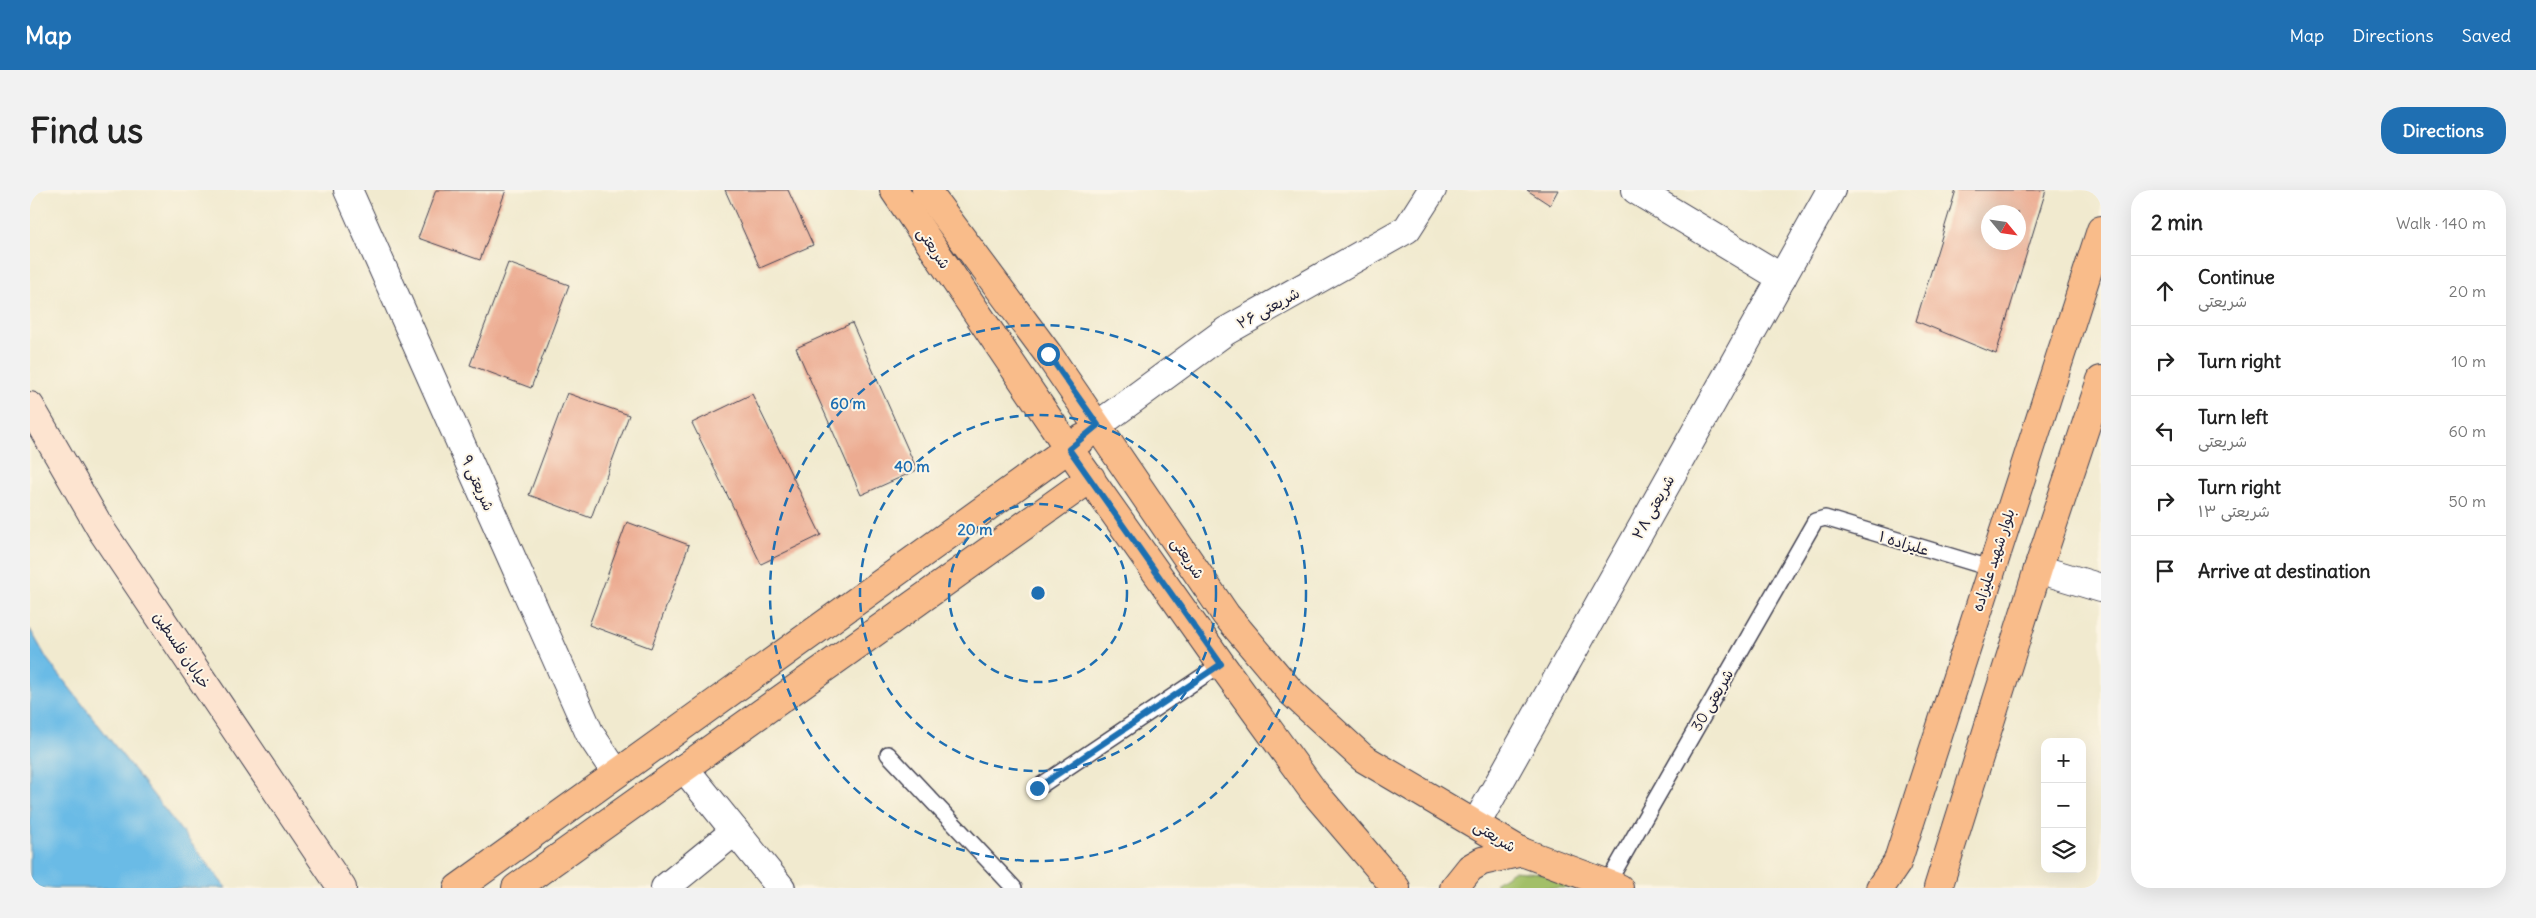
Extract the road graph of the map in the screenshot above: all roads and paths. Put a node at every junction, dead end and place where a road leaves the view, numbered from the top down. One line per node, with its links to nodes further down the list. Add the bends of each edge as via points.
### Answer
1 (348, 190): 21 (street, شریعتی ۹, via 590,734)
2 (894, 190): 12 (main road, شریعتی)
3 (1432, 190): 11 (street, شریعتی ۲۶, via 1407,229 1226,331)
4 (1636, 190): 8 (street)
5 (1830, 190): 8 (street, شریعتی ۲۸)
6 (928, 191): 11 (main road, شریعتی)
7 (2101, 230): 15 (main road, بلوار شهید علیزاده)
8 (1782, 278): 23 (street, شریعتی ۲۸)
9 (2101, 380): 16 (main road)
10 (30, 406): 27 (main road, خیابان فلسطین, via 102,531)
11 (1098, 425): 12 (main road); 23 (main road, شریعتی, via 1226,615 1290,691 1363,758)
12 (1069, 449): 13 (main road, شریعتی); 21 (main road)
13 (1092, 478): 18 (main road, شریعتی); 20 (main road)
14 (1819, 518): 15 (lane, علیزاده ۱); 26 (lane, شریعتی 30, via 1811,526)
15 (1990, 568): 35 (main road, بلوار شهید علیزاده, via 1897,863)
16 (2038, 569): 17 (street); 36 (main road)
17 (2101, 588)
18 (1221, 664): 22 (lane); 33 (main road, شریعتی, via 1314,792)
19 (888, 754): 32 (lane)
20 (684, 768): 24 (street); 29 (main road)
21 (616, 772): 28 (main road)
22 (1037, 788)
23 (1476, 824): 25 (main road, شریعتی)
24 (735, 831): 30 (street); 31 (street)
25 (1522, 852): 26 (main road, شریعتی); 34 (main road, via 1470,868)
26 (1613, 886)
27 (342, 888)
28 (458, 888)
29 (516, 888)
30 (665, 888)
31 (781, 888)
32 (1014, 888)
33 (1396, 888)
34 (1454, 888)
35 (1880, 888)
36 (1938, 888)

